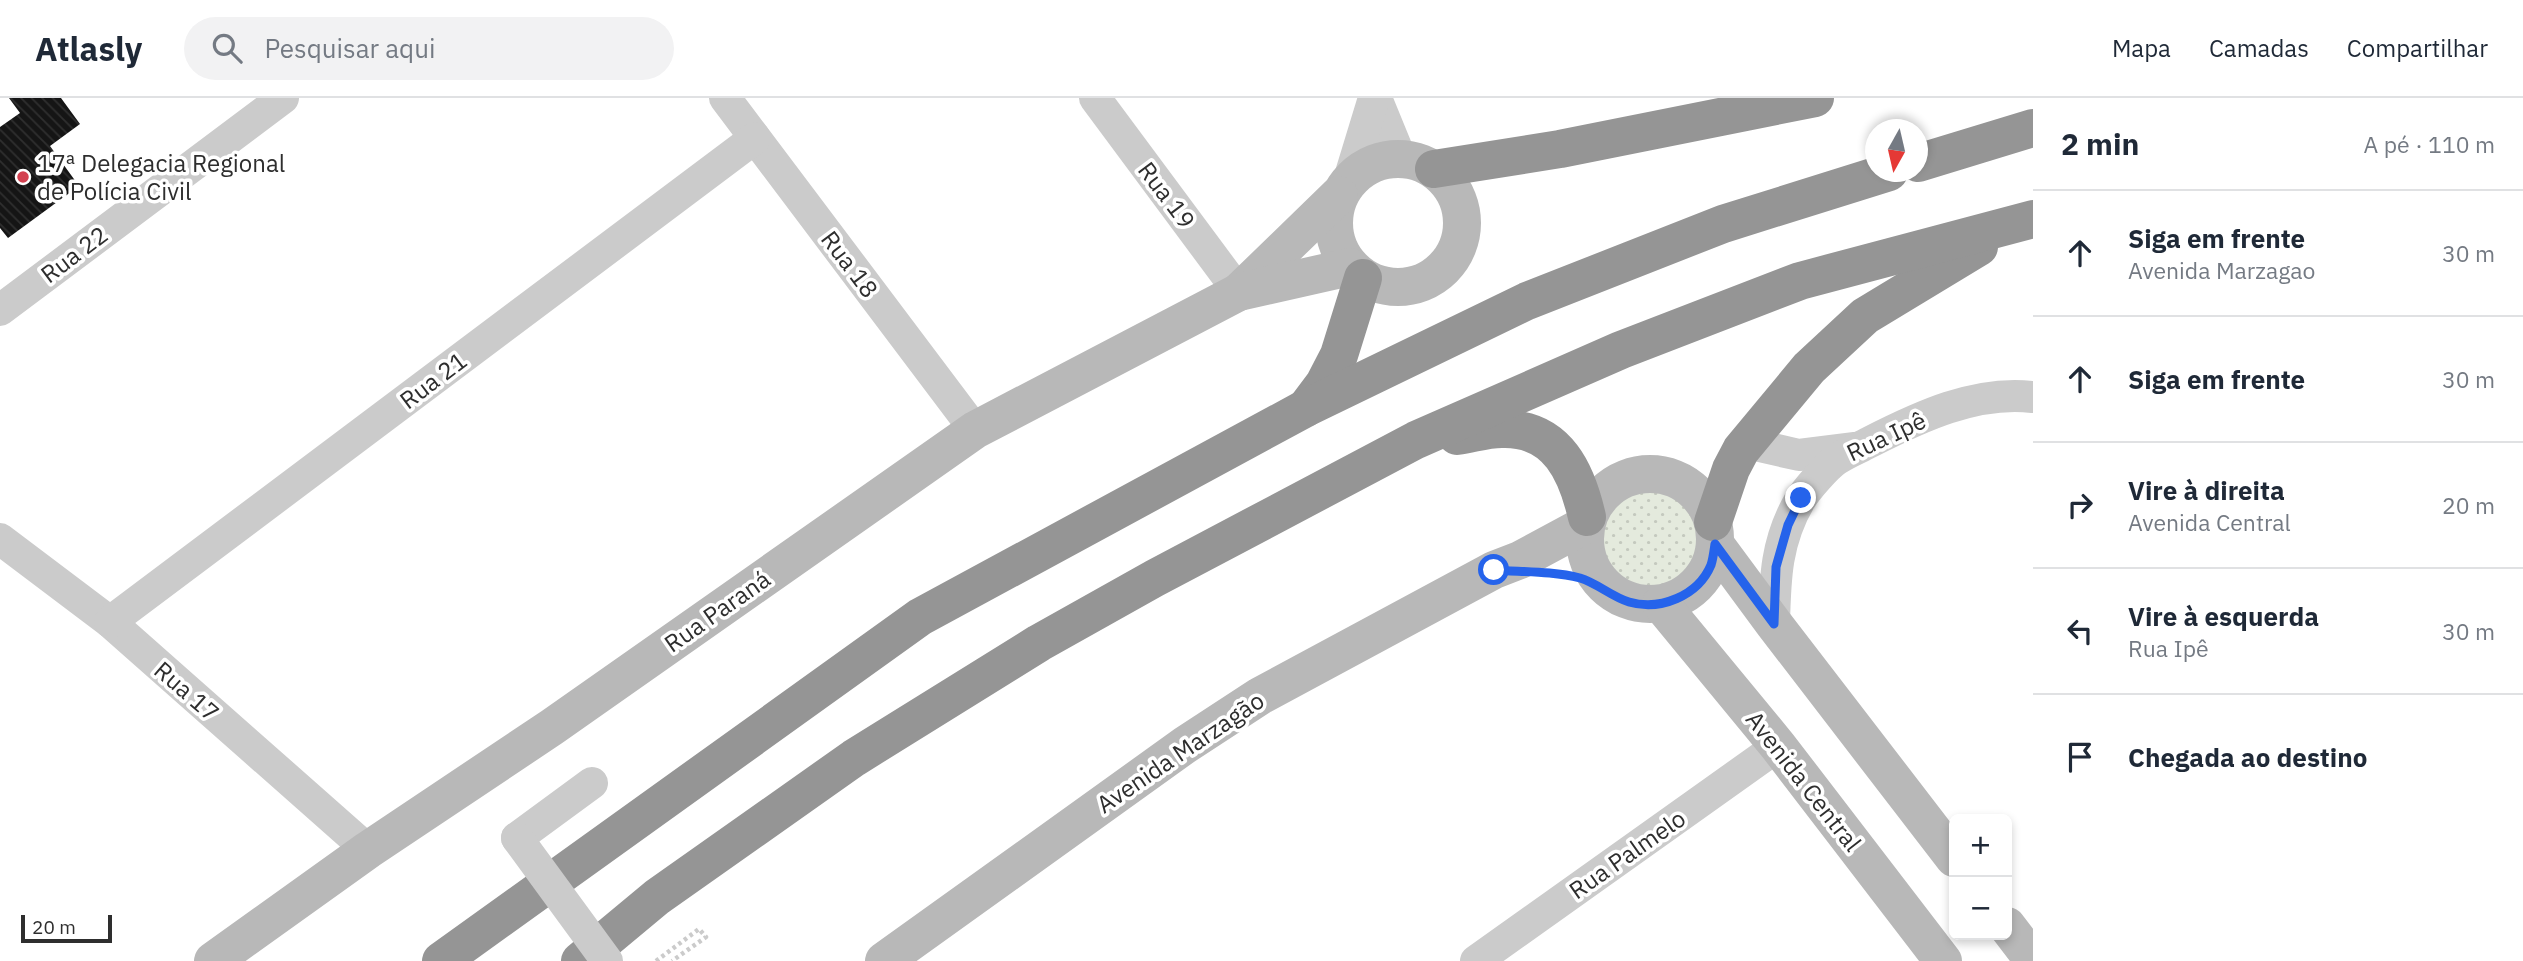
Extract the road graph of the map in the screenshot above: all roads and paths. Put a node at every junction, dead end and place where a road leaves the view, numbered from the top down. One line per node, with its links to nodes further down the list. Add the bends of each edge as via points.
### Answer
1 (283, 98): 15 (street, Rua 22)
2 (725, 98): 7 (street, Rua 18)
3 (1095, 98): 14 (street, Rua 19)
4 (1375, 98): 9 (street); 11 (street)
5 (1815, 98): 9 (highway, via 1560,149)
6 (2033, 128): 8 (highway)
7 (755, 138): 18 (street, Rua 18); 28 (street, Rua 21)
8 (1928, 160)
9 (1418, 164): 11 (main road, via 1382,160 1364,168); 13 (main road, via 1450,185 1460,205 1457,249 1446,267 1427,281 1406,287 1384,286)
10 (1865, 180): 17 (highway, via 1723,224 1527,301)
11 (1344, 188): 13 (main road, via 1334,214 1334,233 1339,252); 14 (main road, Rua Paraná)
12 (2031, 219): 19 (highway, via 1800,281 1621,350); 20 (highway, via 1865,316 1809,368)
13 (1357, 272): 14 (main road, Rua Paraná); 17 (highway, via 1339,355)
14 (1239, 292): 18 (main road, Rua Paraná)
15 (0, 310)
16 (2033, 397): 21 (street, Rua Ipê, via 2014,394 1962,403 1903,425)
17 (1306, 408): 37 (highway, via 920,617)
18 (975, 430): 32 (main road, Rua Paraná, via 552,727)
19 (1416, 440): 22 (highway, via 1484,430 1534,435 1550,443 1568,463 1580,487); 38 (highway, via 1039,643 854,758 657,897)
20 (1746, 443): 21 (street, via 1799,455); 23 (highway, via 1731,469)
21 (1860, 448): 29 (street, Rua Ipê, via 1835,460 1801,498 1776,567)
22 (1586, 521): 23 (main road, via 1599,497 1618,482 1640,474 1664,475 1686,484 1703,501); 25 (main road, Avenida Marzagão); 26 (main road, via 1588,564)
23 (1714, 533): 27 (main road, via 1710,566 1699,584); 29 (main road)
24 (0, 539): 28 (street, Rua 17)
25 (1494, 570): 26 (main road, via 1582,578); 42 (main road, Avenida Marzagão, via 1249,703)
26 (1612, 594): 27 (main road, via 1644,605)
27 (1661, 604): 30 (main road, Avenida Central)
28 (110, 622): 32 (street, Rua 17)
29 (1774, 624): 33 (main road)
30 (1778, 746): 43 (street, Rua Palmelo); 44 (main road, Avenida Central)
31 (592, 783): 39 (street, bridge, via 517,838)
32 (368, 850): 36 (main road, Rua Paraná)
33 (1949, 852)
34 (2012, 933): 35 (main road)
35 (2033, 960)
36 (213, 961)
37 (441, 961)
38 (580, 961)
39 (607, 961)
40 (656, 961): 41 (path, via 699,929 706,937)
41 (672, 961)
42 (884, 961)
43 (1476, 961)
44 (1943, 961)

